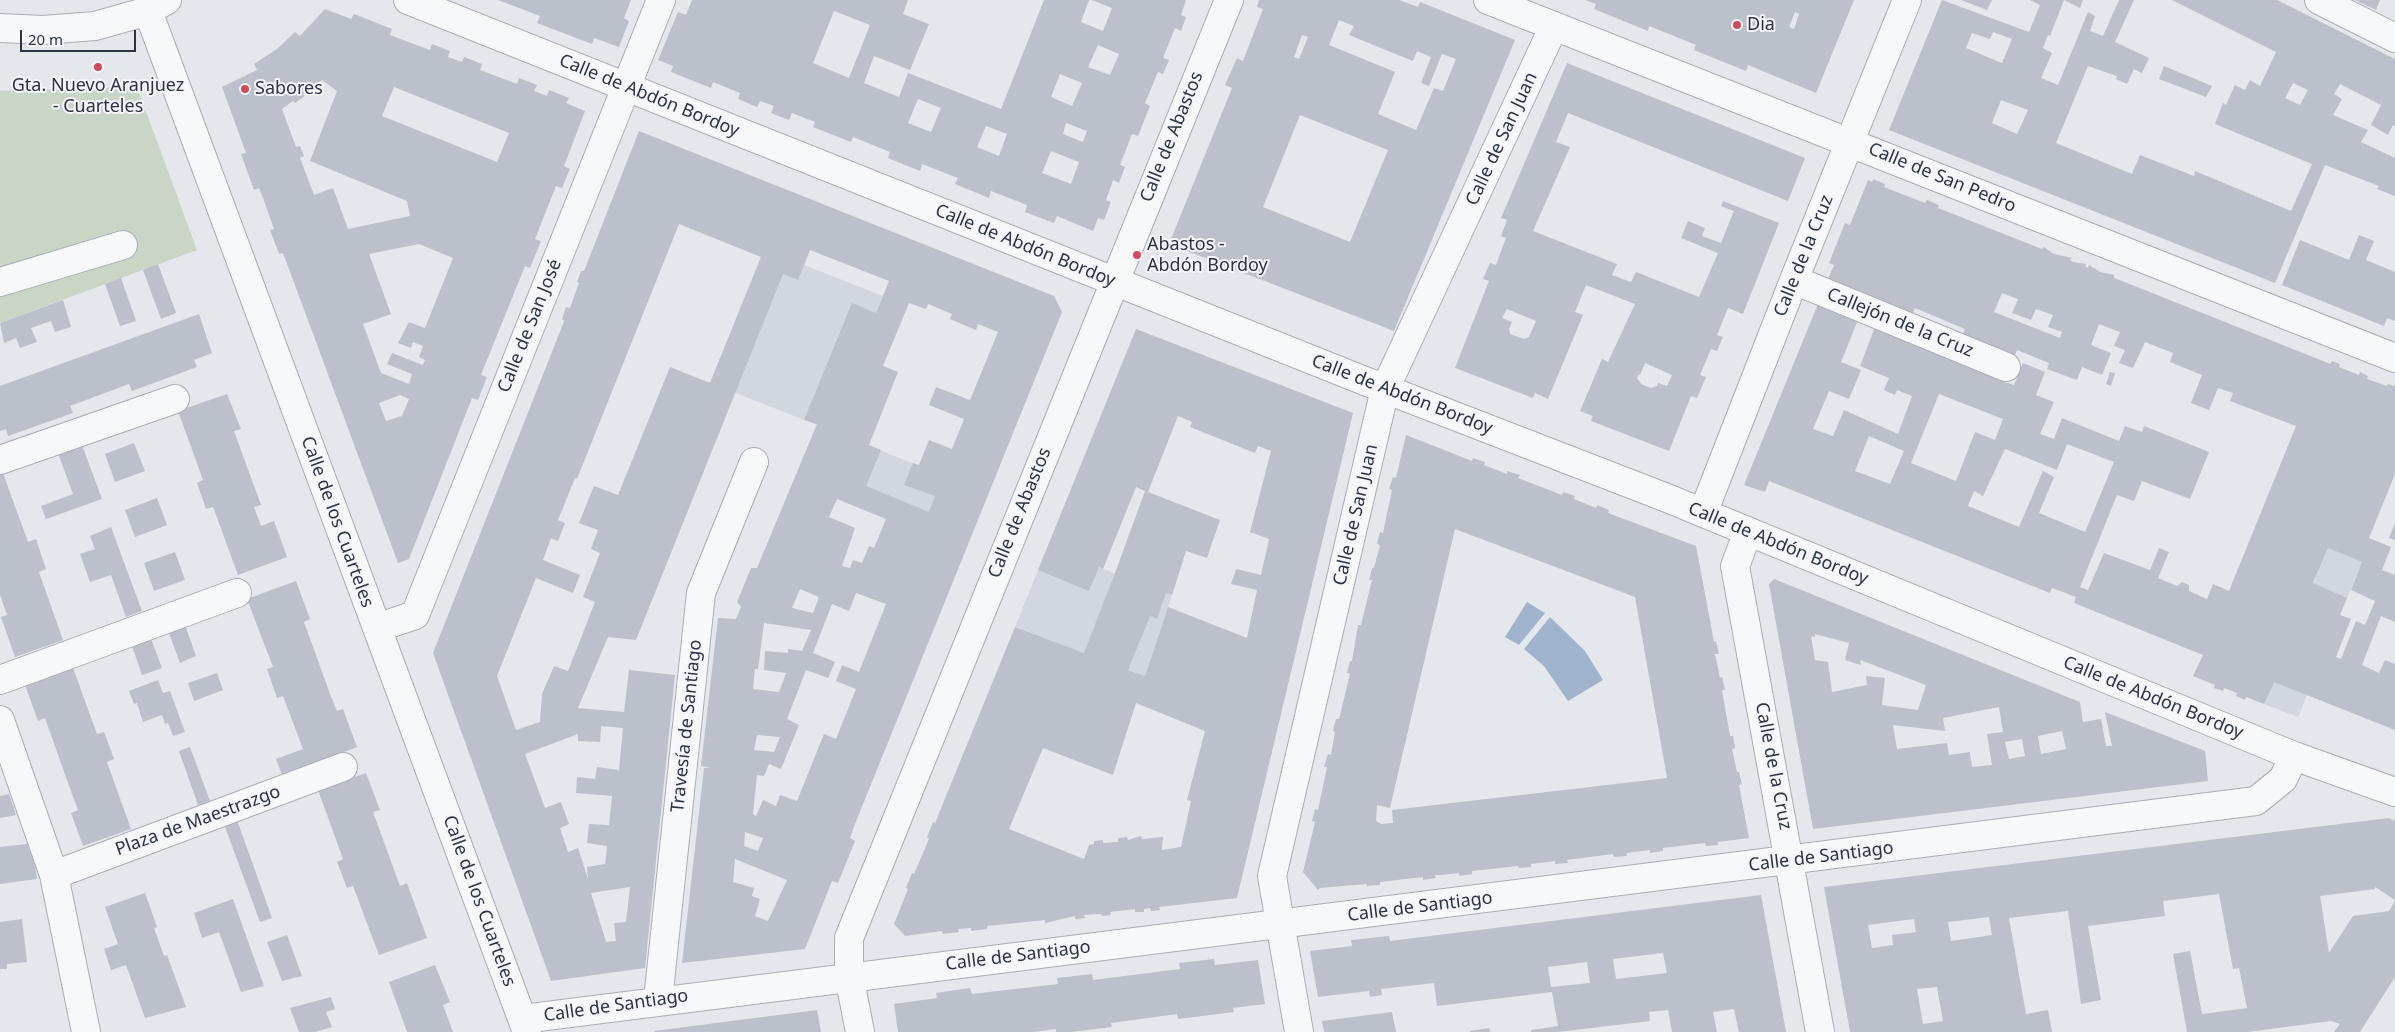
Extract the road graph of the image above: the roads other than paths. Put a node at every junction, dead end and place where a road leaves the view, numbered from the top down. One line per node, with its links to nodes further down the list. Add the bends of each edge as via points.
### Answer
1 (408, 0): 11 (street, Calle de Abdón Bordoy)
2 (661, 0): 11 (street, Calle de San José)
3 (1229, 0): 15 (street, Calle de Abastos)
4 (1488, 0): 8 (street, Calle de San Pedro)
5 (1907, 0): 12 (street, Calle de la Cruz)
6 (2319, 0): 10 (street)
7 (158, 6): 9 (street, via 96,26 43,30); 26 (street, Calle de los Cuarteles)
8 (1554, 26): 12 (street, Calle de San Pedro); 19 (street, Calle de San Juan)
9 (0, 28)
10 (2395, 38)
11 (626, 87): 15 (street, Calle de Abdón Bordoy); 26 (street, Calle de San José, via 415,615)
12 (1850, 142): 14 (street, Calle de la Cruz); 17 (street, Calle de San Pedro)
13 (123, 245): 16 (street)
14 (1794, 280): 18 (street, Callejón de la Cruz); 23 (street, Calle de la Cruz)
15 (1114, 281): 19 (street, Calle de Abdón Bordoy); 35 (street, Calle de Abastos, via 849,938)
16 (0, 282)
17 (2395, 358)
18 (2006, 366)
19 (1385, 389): 23 (street, Calle de Abdón Bordoy); 34 (street, Calle de San Juan, via 1272,876)
20 (175, 400): 21 (street)
21 (0, 460)
22 (754, 462): 36 (street, Travesía de Santiago, via 701,593)
23 (1703, 513): 24 (street, Calle de Abdón Bordoy)
24 (1748, 532): 29 (street, Calle de Abdón Bordoy); 32 (street, Calle de la Cruz, via 1735,566)
25 (237, 592): 27 (street)
26 (377, 628): 37 (street, Calle de los Cuarteles)
27 (0, 680)
28 (0, 720): 33 (street)
29 (2294, 756): 31 (street, Calle de Abdón Bordoy); 32 (street, Calle de Santiago, via 2283,779 2256,801)
30 (343, 767): 33 (street, Plaza de Maestrazgo)
31 (2395, 792)
32 (1791, 861): 34 (street, Calle de Santiago); 41 (street, Calle de la Cruz)
33 (54, 875): 38 (street)
34 (1279, 925): 35 (street, Calle de Santiago); 40 (street, Calle de San Juan)
35 (850, 976): 36 (street, Calle de Santiago); 39 (street, Calle de Abastos)
36 (658, 1000): 37 (street, Calle de Santiago)
37 (525, 1025)
38 (86, 1032)
39 (860, 1032)
40 (1299, 1032)
41 (1820, 1032)

